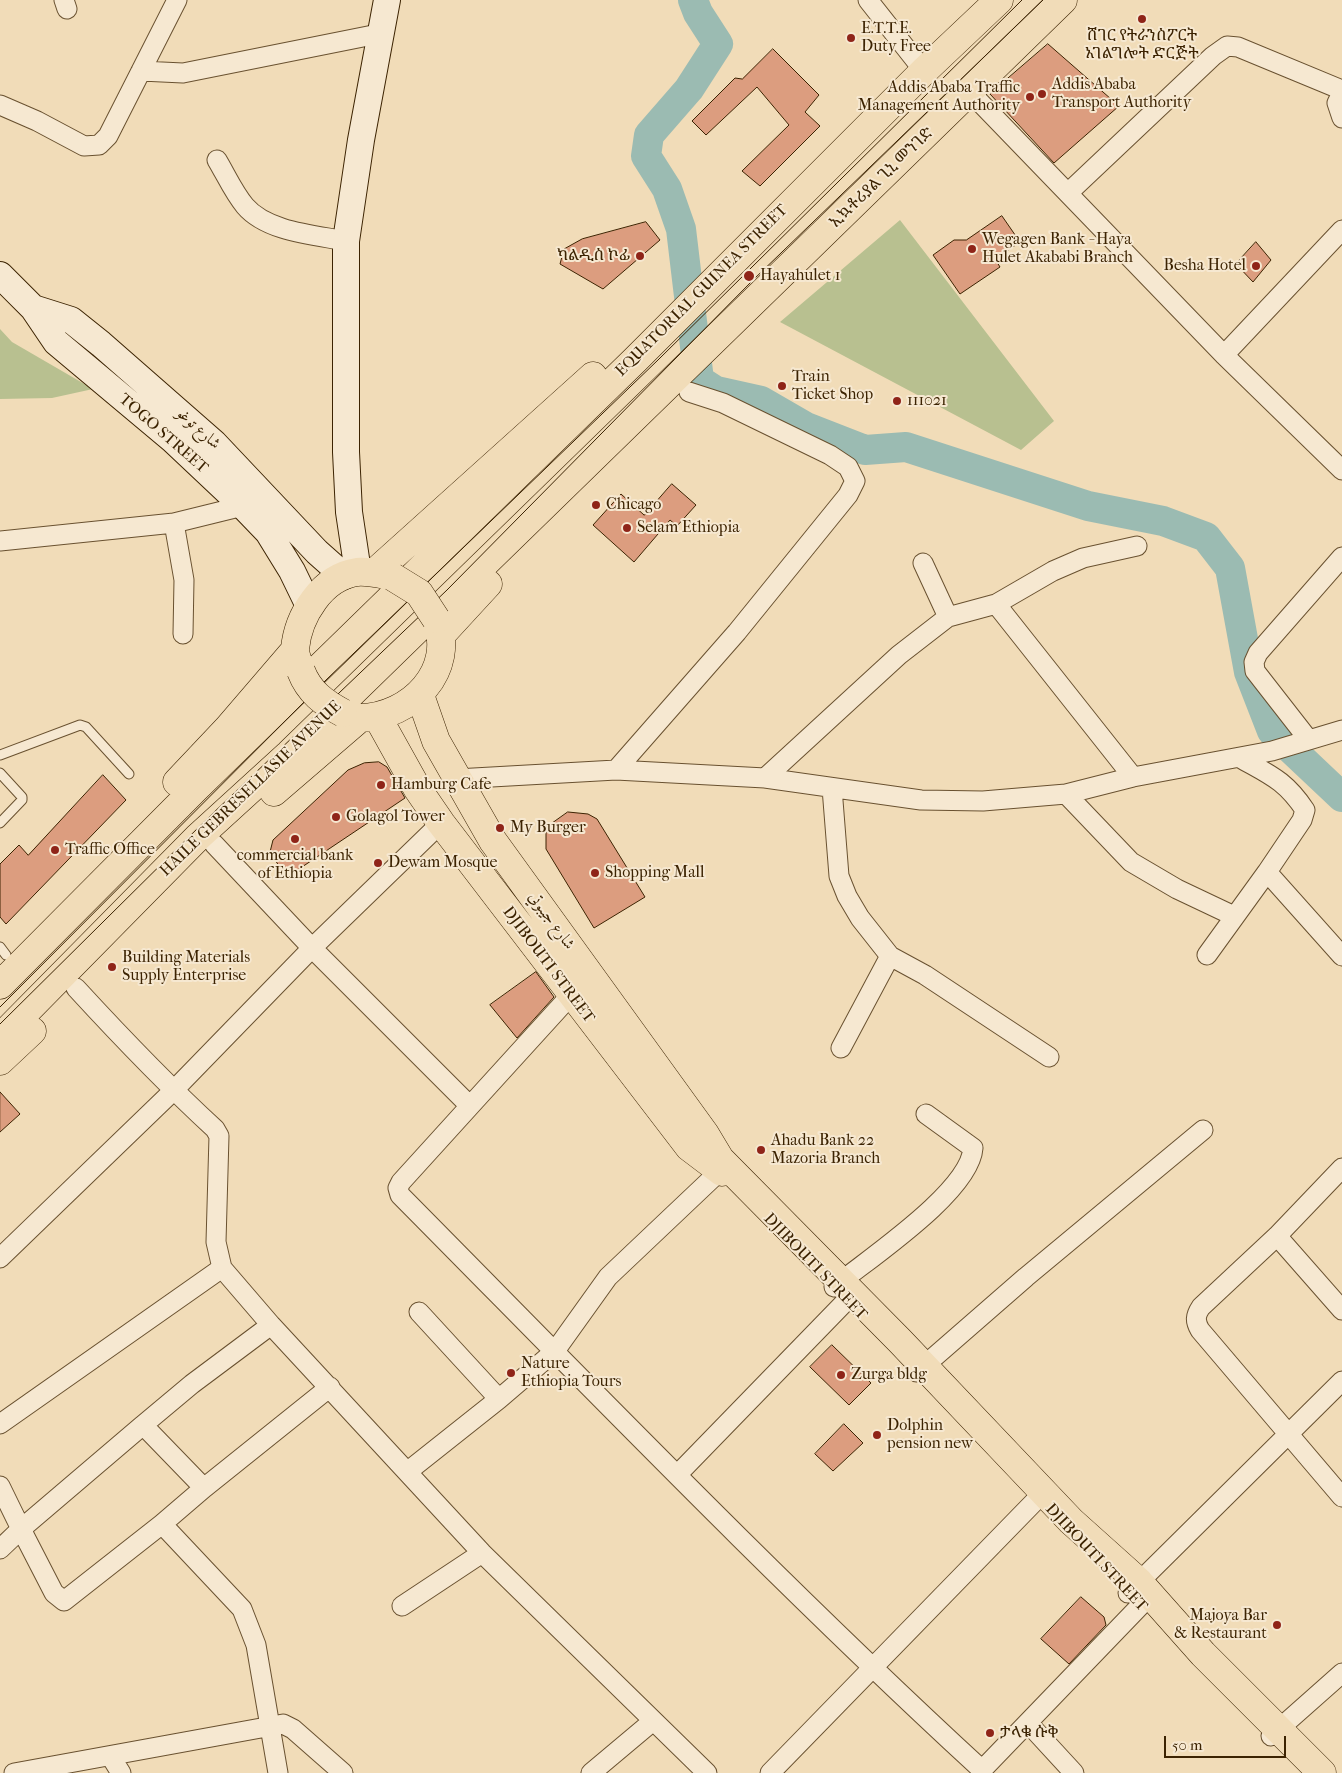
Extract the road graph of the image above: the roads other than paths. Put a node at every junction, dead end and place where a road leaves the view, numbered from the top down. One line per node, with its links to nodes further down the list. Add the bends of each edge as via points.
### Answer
1 (177, 0): 7 (street)
2 (387, 0): 6 (street)
3 (868, 0): 8 (street)
4 (999, 0): 8 (main road, EQUATORIAL GUINEA STREET)
5 (1064, 0): 9 (main road, ኢኳቶሪያል ጊኒ መንገድ)
6 (383, 32): 7 (street, via 183,73); 16 (street, via 361,140)
7 (141, 71): 11 (street, via 108,136 99,144 84,146)
8 (924, 71): 19 (main road, EQUATORIAL GUINEA STREET)
9 (970, 92): 14 (street); 21 (main road, ኢኳቶሪያል ጊኒ መንገድ, via 734,330)
10 (1342, 92): 12 (street, via 1337,103); 14 (street, via 1238,46 1227,46)
11 (0, 105)
12 (1342, 118)
13 (217, 160): 16 (street, via 246,206 258,217 278,226)
14 (1068, 193): 20 (street)
15 (1339, 238): 20 (street)
16 (346, 241): 29 (street, via 349,512)
17 (0, 276): 18 (street, TOGO STREET)
18 (33, 308): 23 (street, TOGO STREET, via 56,342 173,440); 29 (street, شارع توغو, via 71,320 214,443 317,552)
19 (671, 321): 29 (main road, via 634,339); 60 (main road, EQUATORIAL GUINEA STREET)
20 (1224, 355): 22 (street)
21 (689, 384): 33 (main road, via 480,591); 42 (street, via 830,455 848,467 855,481 848,495 737,632); 63 (main road, HAILE GEBRESELLASIE AVENUE, via 506,542 198,837)
22 (1342, 470)
23 (243, 506): 24 (street); 31 (street, TOGO STREET, via 268,532)
24 (174, 523): 25 (street); 34 (street, via 184,580)
25 (0, 541)
26 (1137, 546): 30 (street, via 1083,558 1053,571)
27 (1342, 557): 39 (street, via 1258,653 1254,662 1255,671)
28 (923, 563): 32 (street)
29 (367, 574): 31 (main road, via 320,593); 33 (main road, bridge, via 419,593)
30 (996, 604): 32 (street); 45 (street)
31 (309, 606): 35 (main road, via 301,621)
32 (948, 617): 46 (street, via 899,655)
33 (439, 626): 36 (main road, via 438,663)
34 (183, 634)
35 (298, 661): 37 (main road, bridge, via 306,683 317,696); 56 (main road)
36 (420, 695): 37 (main road, via 400,709); 47 (main road, شارع جيبوتي, via 436,741)
37 (360, 716): 51 (main road, DJIBOUTI STREET); 52 (main road)
38 (1342, 730): 39 (street)
39 (1301, 742): 41 (street)
40 (0, 755): 44 (lane, via 80,725 86,727)
41 (1240, 758): 45 (street); 53 (street, via 1285,784 1305,810 1302,820)
42 (616, 770): 46 (street); 47 (street)
43 (0, 773): 50 (lane, via 22,797)
44 (129, 774)
45 (1133, 777): 49 (street)
46 (765, 778): 48 (street)
47 (456, 779): 71 (main road, شارع جيبوتي, via 493,841)
48 (832, 788): 49 (street, via 921,800 984,801); 58 (street, via 839,876 860,918)
49 (1066, 794): 54 (street, via 1131,862)
50 (0, 823)
51 (441, 823): 55 (street); 62 (main road, DJIBOUTI STREET)
52 (214, 844): 55 (street); 61 (main road)
53 (1267, 872): 54 (street); 59 (street)
54 (1234, 916): 57 (street)
55 (312, 948): 67 (street); 68 (street)
56 (2, 954)
57 (1207, 955)
58 (890, 956): 64 (street); 65 (street, via 926,975)
59 (1342, 956)
60 (0, 985)
61 (76, 988): 66 (main road); 67 (street)
62 (571, 995): 68 (street); 73 (main road, DJIBOUTI STREET, via 689,1147)
63 (0, 1038)
64 (841, 1048)
65 (1049, 1057)
66 (0, 1061)
67 (174, 1091): 75 (street); 76 (street, via 219,1136 216,1242)
68 (470, 1106): 81 (street, via 401,1182 398,1188 400,1195)
69 (926, 1114): 77 (street, via 972,1148 965,1171 941,1200)
70 (1204, 1130): 82 (street)
71 (705, 1134): 77 (main road, DJIBOUTI STREET, via 720,1159)
72 (1342, 1168): 74 (street)
73 (720, 1170): 77 (main road, DJIBOUTI STREET); 81 (street, via 608,1277)
74 (1277, 1236): 78 (street); 88 (street, via 1201,1307 1196,1321 1200,1330)
75 (0, 1258)
76 (222, 1268): 80 (street); 86 (street)
77 (840, 1290): 82 (main road, DJIBOUTI STREET); 90 (street)
78 (1342, 1310)
79 (420, 1312): 85 (street)
80 (271, 1325): 84 (street); 87 (street)
81 (554, 1351): 85 (street); 90 (street)
82 (920, 1369): 93 (main road, DJIBOUTI STREET); 99 (main road, DJIBOUTI STREET, via 1030,1476)
83 (1342, 1381): 88 (street)
84 (330, 1387): 89 (street); 92 (street)
85 (500, 1399): 89 (street)
86 (0, 1424)
87 (143, 1424): 92 (street); 96 (street)
88 (1288, 1432): 94 (street); 99 (street)
89 (407, 1472): 98 (street)
90 (677, 1476): 101 (street)
91 (0, 1486): 96 (street)
92 (204, 1488): 95 (street)
93 (1038, 1497): 99 (main road, DJIBOUTI STREET); 101 (street)
94 (1342, 1497)
95 (162, 1524): 96 (street, via 64,1601 54,1593); 105 (street, via 242,1609 256,1645)
96 (22, 1529): 97 (street)
97 (0, 1549)
98 (482, 1553): 100 (street); 103 (street)
99 (1136, 1594): 104 (street); 106 (main road, DJIBOUTI STREET)
100 (402, 1606)
101 (873, 1669): 108 (street); 115 (street)
102 (1342, 1673): 106 (street)
103 (652, 1721): 113 (street); 114 (street)
104 (1028, 1723): 108 (street); 116 (street)
105 (270, 1725): 107 (street); 111 (street); 112 (street, via 283,1724 293,1730)
106 (1275, 1733): 117 (main road, DJIBOUTI STREET); 118 (main road, DJIBOUTI STREET)
107 (111, 1757): 109 (street); 110 (street)
108 (980, 1771)
109 (14, 1773)
110 (121, 1773)
111 (278, 1773)
112 (343, 1773)
113 (591, 1773)
114 (707, 1773)
115 (770, 1773)
116 (1074, 1773)
117 (1307, 1773)
118 (1322, 1773)

